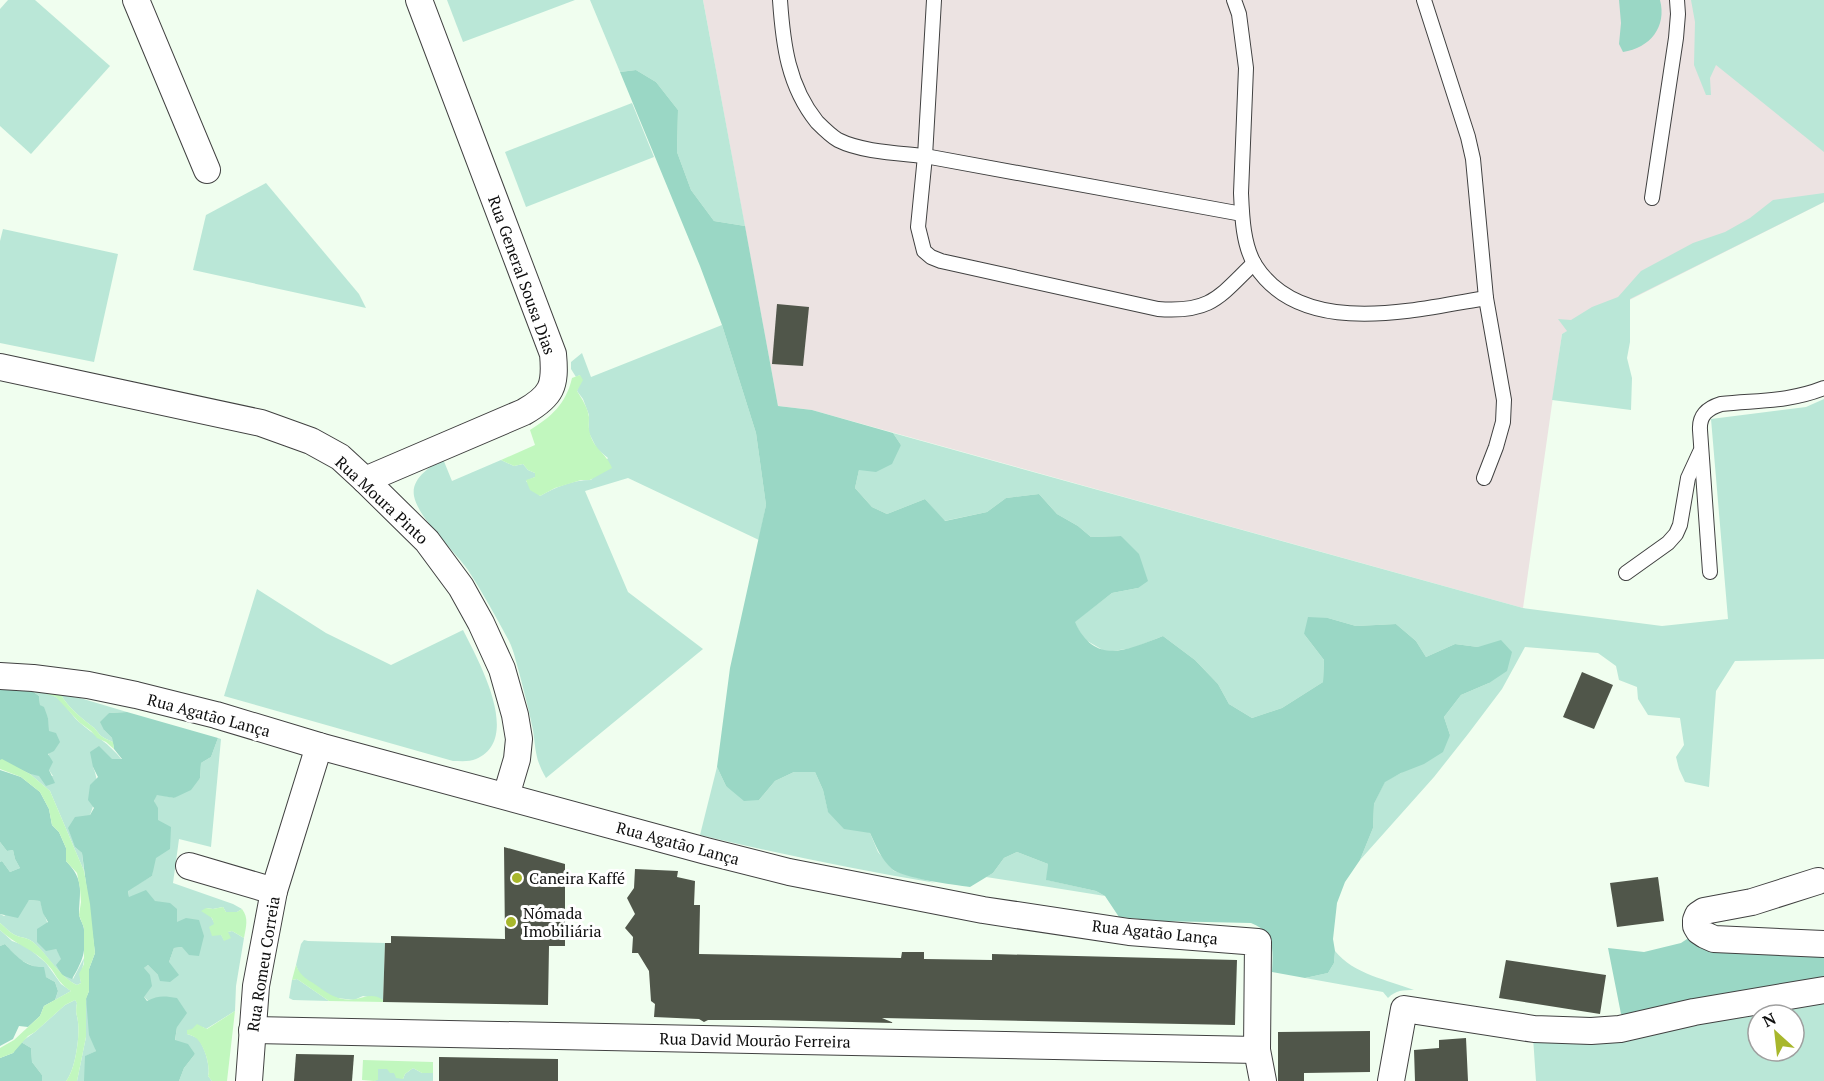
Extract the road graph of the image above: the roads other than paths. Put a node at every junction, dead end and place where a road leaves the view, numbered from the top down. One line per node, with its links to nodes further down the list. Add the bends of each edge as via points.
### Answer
1 (136, 0): 9 (street)
2 (419, 0): 18 (street, Rua General Sousa Dias, via 553,354 555,374 551,389 540,403 524,412)
3 (780, 0): 8 (lane, via 782,34 792,77 810,113 822,127 837,140 858,147)
4 (934, 0): 8 (lane)
5 (1234, 0): 11 (lane, via 1246,68)
6 (1424, 0): 13 (lane, via 1473,159)
7 (1677, 0): 10 (lane, via 1676,39)
8 (925, 156): 11 (lane); 12 (lane, via 918,227 924,250 941,261 1176,310 1210,303)
9 (207, 170)
10 (1652, 198)
11 (1242, 214): 12 (lane)
12 (1254, 263): 13 (lane, via 1267,280 1291,298 1349,314 1396,312)
13 (1486, 298): 17 (lane, via 1504,400 1503,422)
14 (0, 367): 18 (street, Rua Moura Pinto, via 288,431 340,458)
15 (1824, 388): 16 (lane, via 1791,399 1712,407 1700,423)
16 (1701, 450): 19 (lane); 20 (lane, via 1688,478 1676,534)
17 (1484, 478)
18 (365, 480): 23 (street, Rua Moura Pinto, via 445,562 481,623 502,669 519,739)
19 (1710, 572)
20 (1626, 573)
21 (0, 676): 22 (street, Rua Agatão Lança, via 88,685 136,695)
22 (320, 746): 23 (street, Rua Agatão Lança); 26 (street, Rua Romeu Correia)
23 (506, 796): 30 (street, Rua Agatão Lança, via 789,872 983,910 1129,932 1258,942)
24 (189, 866): 26 (street)
25 (1818, 881): 27 (street, via 1752,902 1704,911 1698,915 1696,926 1705,935 1724,940)
26 (274, 891): 29 (street, Rua Romeu Correia)
27 (1824, 944)
28 (1824, 990): 33 (street, via 1620,1029 1591,1031 1534,1029 1404,1009)
29 (252, 1030): 30 (street, Rua David Mourão Ferreira); 31 (street, Rua Romeu Correia)
30 (1257, 1050): 32 (street)
31 (249, 1081)
32 (1263, 1081)
33 (1391, 1081)

